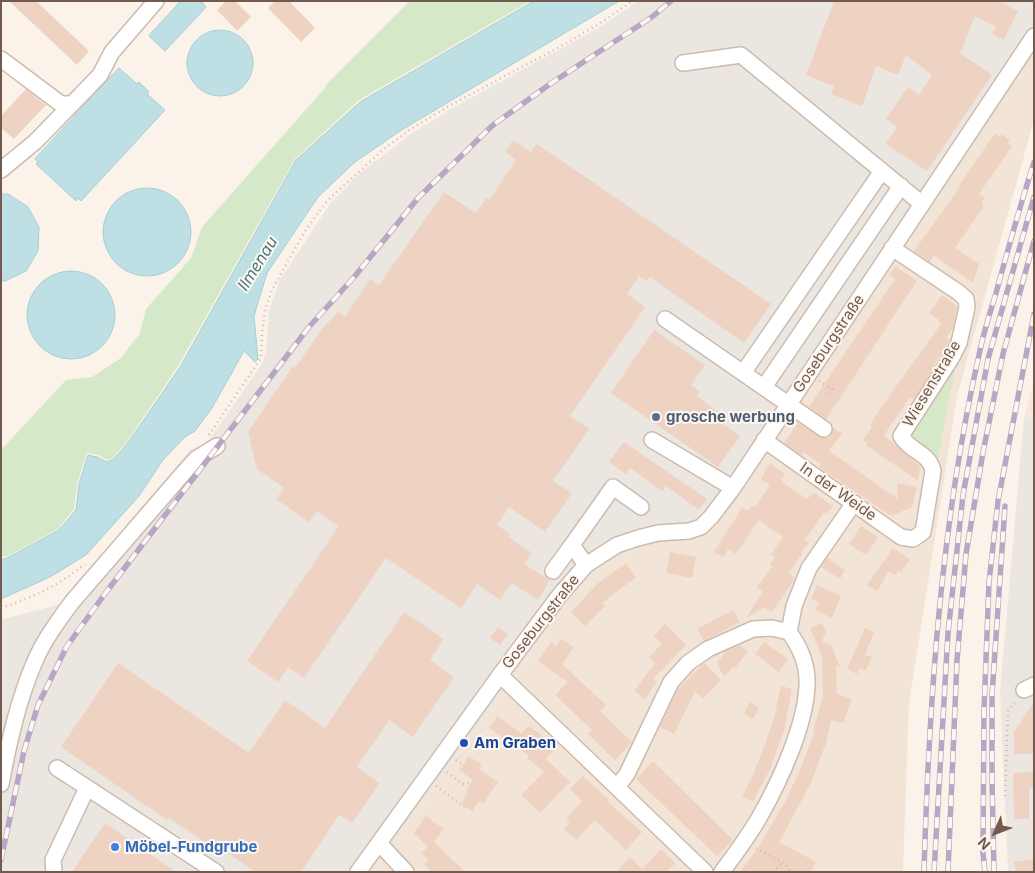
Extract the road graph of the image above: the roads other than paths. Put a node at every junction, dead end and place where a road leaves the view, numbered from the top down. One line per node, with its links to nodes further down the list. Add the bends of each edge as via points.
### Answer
1 (156, 1): 5 (street, via 112,52 100,75)
2 (1034, 36): 9 (street, Goseburgstraße)
3 (1, 59): 5 (street, via 61,104)
4 (683, 63): 7 (street, via 741,55)
5 (72, 104): 6 (street, via 35,142)
6 (1, 170)
7 (882, 171): 8 (street); 12 (street)
8 (901, 186): 9 (street); 13 (street)
9 (922, 204): 10 (street, Goseburgstraße)
10 (892, 248): 14 (street, Goseburgstraße); 22 (street, Wiesenstraße, via 958,292 966,299 967,307 959,343 952,357 902,436 905,443 931,463 933,471 923,532)
11 (666, 319): 12 (street)
12 (743, 372): 13 (street)
13 (764, 387): 14 (street)
14 (788, 404): 15 (street); 17 (street, Goseburgstraße)
15 (824, 429)
16 (652, 440): 19 (street)
17 (764, 440): 19 (street, Goseburgstraße); 20 (street, In der Weide)
18 (210, 443): 29 (street, via 58,621 35,661 25,688)
19 (733, 488): 24 (street, Goseburgstraße, via 701,527 638,538 617,545)
20 (854, 503): 22 (street, In der Weide, via 901,537); 26 (street, via 810,568 794,606)
21 (641, 507): 23 (street, via 613,487)
22 (913, 539)
23 (572, 545): 24 (street); 25 (street)
24 (586, 565): 27 (street, Goseburgstraße)
25 (554, 571)
26 (789, 632): 30 (street, via 772,628 754,630 708,648 688,663 671,682); 38 (street, via 799,645 806,664 808,684 804,706 783,768 759,818)
27 (500, 675): 30 (street); 32 (street, Goseburgstraße)
28 (56, 768): 31 (street)
29 (1, 784)
30 (617, 787): 37 (street)
31 (87, 788): 33 (street, via 53,860); 34 (street)
32 (379, 843): 35 (street, Goseburgstraße); 36 (street)
33 (54, 872)
34 (216, 872)
35 (358, 872)
36 (406, 872)
37 (705, 872)
38 (722, 872)

